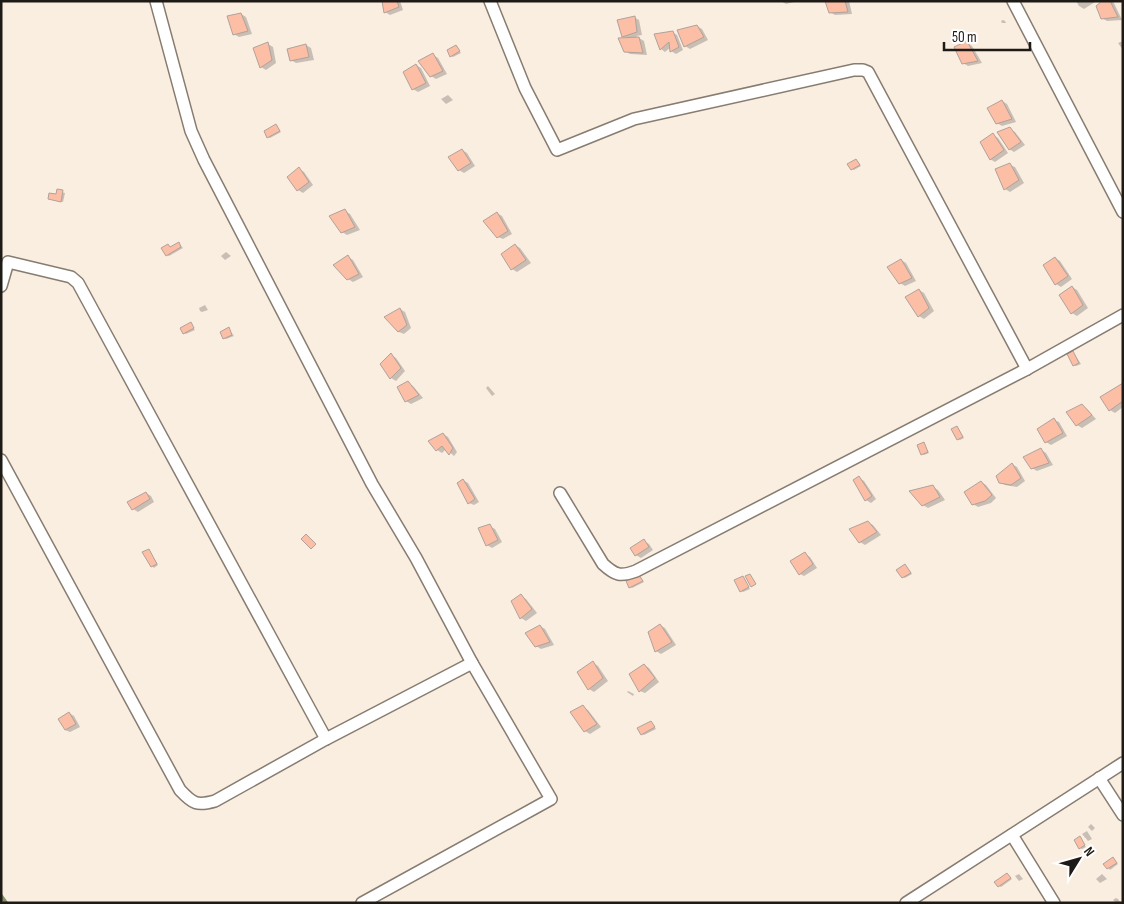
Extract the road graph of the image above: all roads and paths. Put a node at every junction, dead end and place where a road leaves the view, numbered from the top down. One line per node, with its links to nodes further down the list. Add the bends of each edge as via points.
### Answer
1 (156, 1): 10 (street, via 191,131 204,160 372,484)
2 (490, 1): 7 (street, via 525,88 557,150 634,119 854,70 868,72)
3 (1013, 1): 4 (street)
4 (1123, 212)
5 (1, 286): 11 (street, via 8,262 71,276 78,283)
6 (1123, 315): 7 (street)
7 (1027, 370): 9 (street, via 626,575 613,573 603,564)
8 (1, 460): 11 (street, via 180,790 190,801 201,805 215,802)
9 (560, 493)
10 (472, 663): 11 (street); 16 (street, via 551,799)
11 (326, 739)
12 (1123, 763): 13 (street)
13 (1099, 778): 14 (street); 15 (street)
14 (1123, 815)
15 (1012, 835): 17 (street); 18 (street)
16 (362, 903)
17 (906, 903)
18 (1054, 903)

